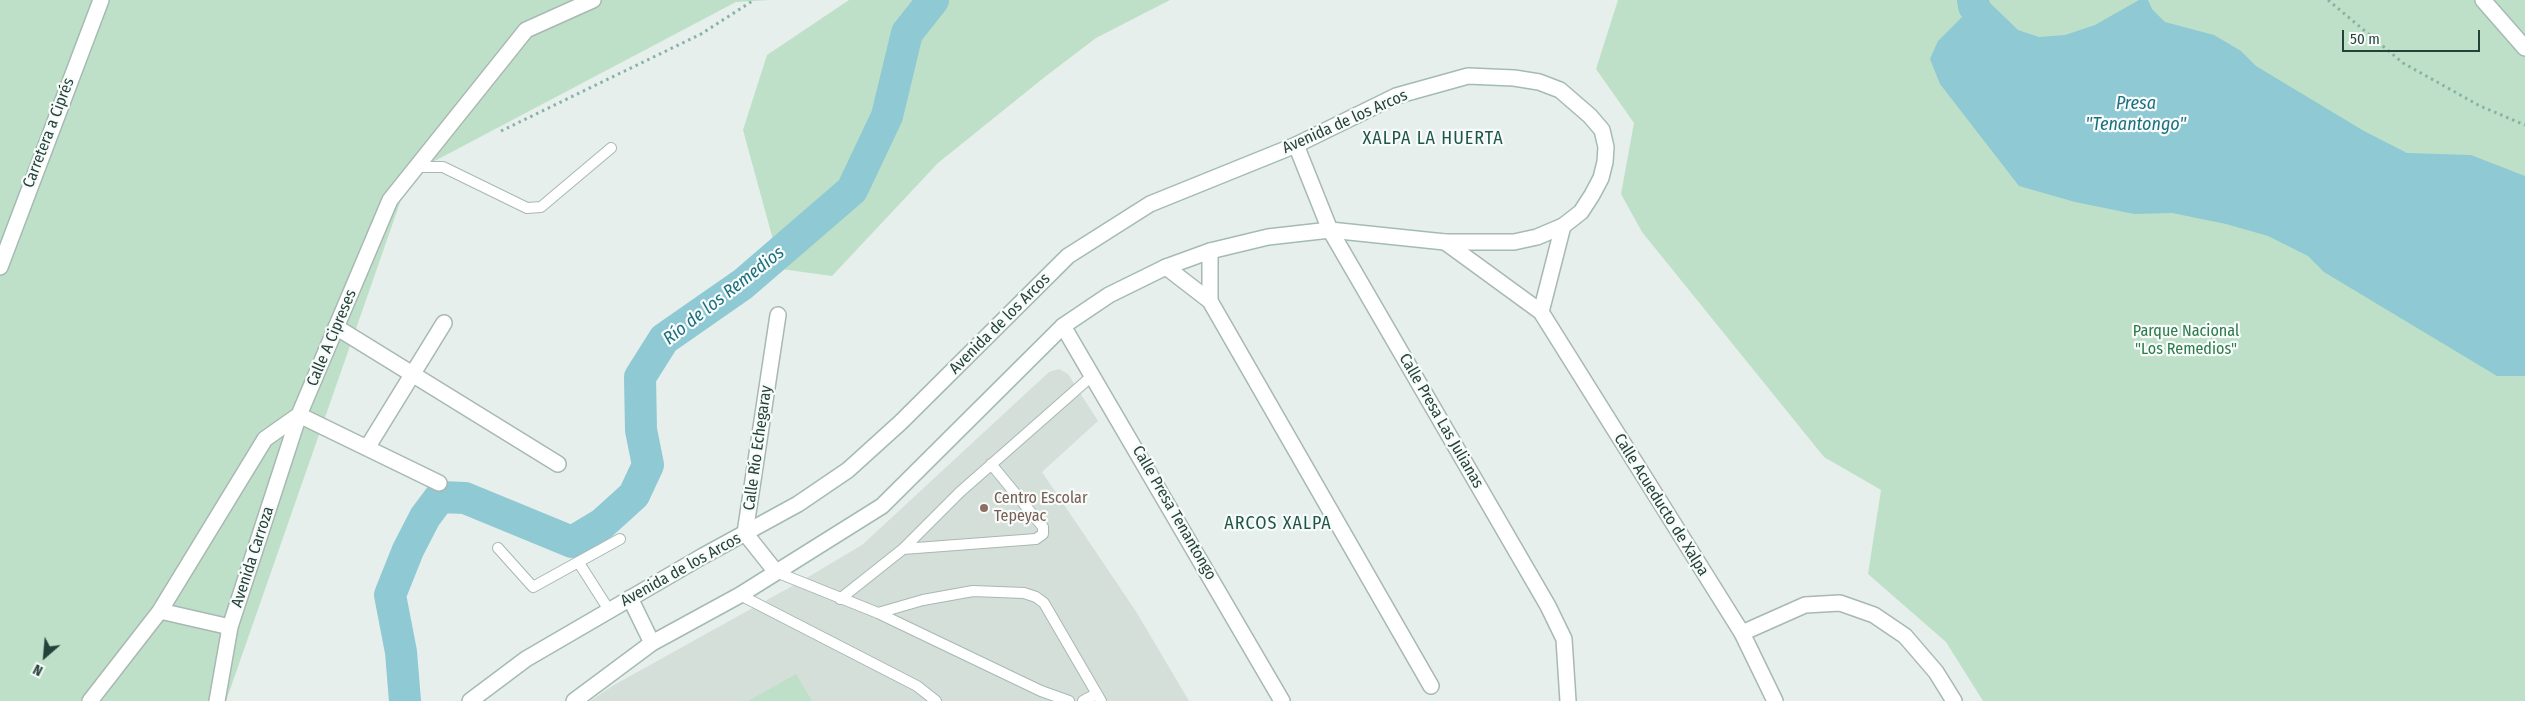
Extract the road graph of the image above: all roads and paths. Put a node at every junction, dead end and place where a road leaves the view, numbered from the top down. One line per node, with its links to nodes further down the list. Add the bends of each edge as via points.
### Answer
1 (101, 0): 16 (street, Carretera a Ciprés)
2 (593, 0): 11 (street, Calle A Cipreses, via 526,30)
3 (754, 0): 8 (path, via 702,34)
4 (2328, 0): 7 (path, via 2403,63 2480,106)
5 (2483, 0): 6 (street)
6 (2525, 48)
7 (2525, 125)
8 (501, 131)
9 (1296, 145): 12 (street, Avenida de los Arcos, via 1396,96 1468,76 1539,82 1560,90 1584,110 1602,130 1606,147 1601,178 1592,195 1582,212); 13 (street, Calle Presa Las Julianas); 31 (street, Avenida de los Arcos, via 1150,204 1068,256 901,422 848,470 798,504)
10 (611, 148): 11 (lane, via 541,207 526,208 443,167)
11 (415, 167): 23 (street, Calle A Cipreses, via 390,200)
12 (1563, 226): 14 (street, Avenida de los Arcos, via 1514,242); 19 (street)
13 (1330, 230): 14 (street, Avenida de los Arcos); 15 (street, Avenida de los Arcos, via 1268,237); 56 (street, Calle Presa Las Julianas, via 1548,606 1564,639)
14 (1445, 242): 19 (street, Calle Acueducto de Xalpa)
15 (1210, 251): 17 (street, Avenida de los Arcos); 18 (street)
16 (0, 267)
17 (1166, 267): 18 (street); 22 (street, Avenida de los Arcos, via 1110,295)
18 (1210, 300): 46 (street)
19 (1541, 312): 44 (street, Calle Acueducto de Xalpa)
20 (778, 315): 31 (street, Calle Río Echegaray)
21 (444, 324): 25 (street)
22 (1063, 326): 24 (street, Calle Presa Tenantongo); 36 (street, Avenida de los Arcos, via 882,506)
23 (336, 327): 25 (street); 26 (street, Calle A Cipreses)
24 (1094, 374): 29 (lane); 55 (street, Calle Presa Tenantongo)
25 (411, 375): 27 (street); 28 (street)
26 (299, 415): 27 (street); 41 (street, via 265,439); 43 (street, Avenida Carroza)
27 (367, 448): 30 (street)
28 (558, 464)
29 (991, 464): 34 (lane); 34 (lane, via 1044,527 1043,534 1036,540)
30 (440, 483)
31 (745, 533): 36 (street, Calle Río Echegaray); 38 (street, Avenida de los Arcos)
32 (620, 539): 35 (lane)
33 (498, 548): 35 (lane, via 532,587)
34 (903, 549): 39 (lane)
35 (579, 563): 40 (lane)
36 (776, 572): 37 (street, Avenida de los Arcos); 39 (lane)
37 (740, 595): 45 (street, Avenida de los Arcos); 52 (lane, via 917,686)
38 (630, 598): 40 (street, Avenida de los Arcos); 45 (street)
39 (840, 599): 42 (lane)
40 (609, 610): 50 (street, Avenida de los Arcos, via 526,659)
41 (160, 611): 43 (street); 48 (street)
42 (878, 613): 47 (lane, via 923,600 974,591 1024,593 1036,597 1044,604); 53 (lane, via 1041,691)
43 (230, 627): 49 (street, Avenida Carroza)
44 (1742, 633): 57 (street, Calle Acueducto de Xalpa); 58 (street, via 1805,606 1840,603 1874,615 1904,636 1936,672)
45 (652, 643): 51 (street, Avenida de los Arcos)
46 (1431, 686)
47 (1099, 698): 54 (lane)
48 (90, 701)
49 (217, 701)
50 (470, 701)
51 (574, 701)
52 (936, 701)
53 (1069, 701)
54 (1083, 701)
55 (1282, 701)
56 (1568, 701)
57 (1775, 701)
58 (1954, 701)

